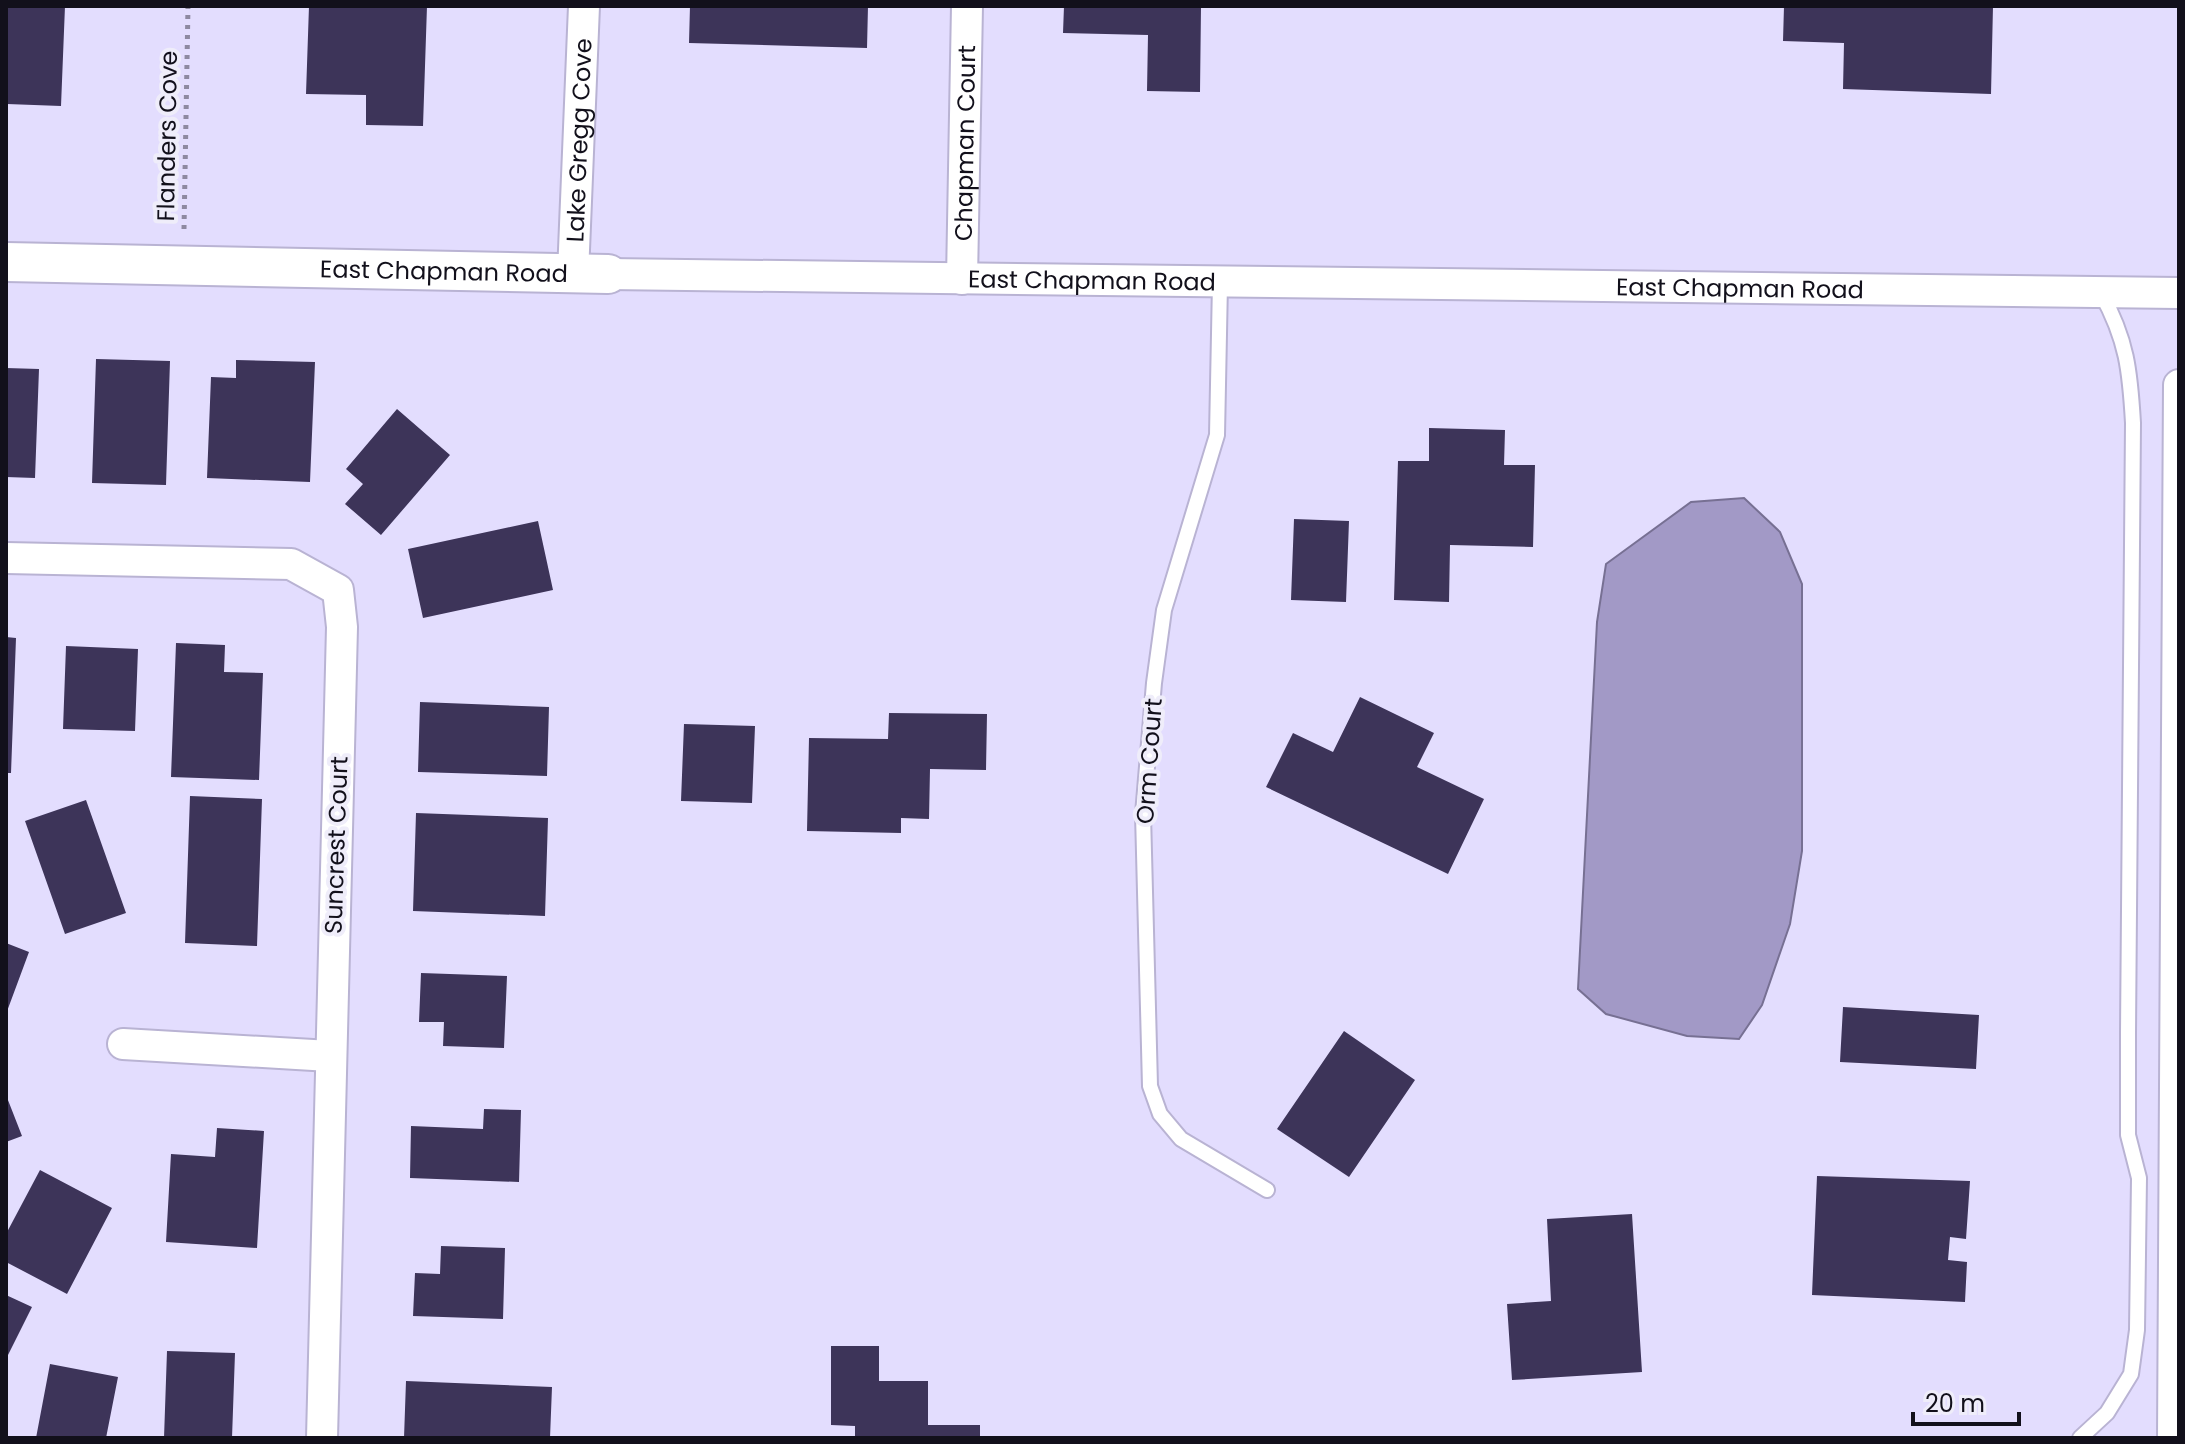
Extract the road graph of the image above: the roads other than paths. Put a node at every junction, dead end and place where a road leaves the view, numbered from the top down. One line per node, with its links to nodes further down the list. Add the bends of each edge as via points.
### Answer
1 (584, 6): 4 (street, Lake Gregg Cove)
2 (967, 6): 5 (street, Chapman Court)
3 (6, 262): 4 (street, East Chapman Road)
4 (591, 274): 5 (street, East Chapman Road)
5 (962, 279): 6 (street, East Chapman Road)
6 (1220, 283): 7 (street, East Chapman Road); 13 (lane, Orm Court, via 1217,435 1164,610 1154,683 1143,814 1150,1086 1160,1114 1181,1139)
7 (2101, 293): 8 (street, East Chapman Road); 15 (lane, via 2117,322 2130,367 2133,423 2128,1135 2139,1178 2137,1330 2131,1374 2107,1413)
8 (2179, 293)
9 (2179, 385): 16 (street)
10 (6, 558): 12 (street, Suncrest Court, via 291,564 338,590 342,627)
11 (123, 1044): 12 (street)
12 (330, 1056): 14 (street, Suncrest Court)
13 (1267, 1190)
14 (322, 1438)
15 (2080, 1438)
16 (2173, 1438)

